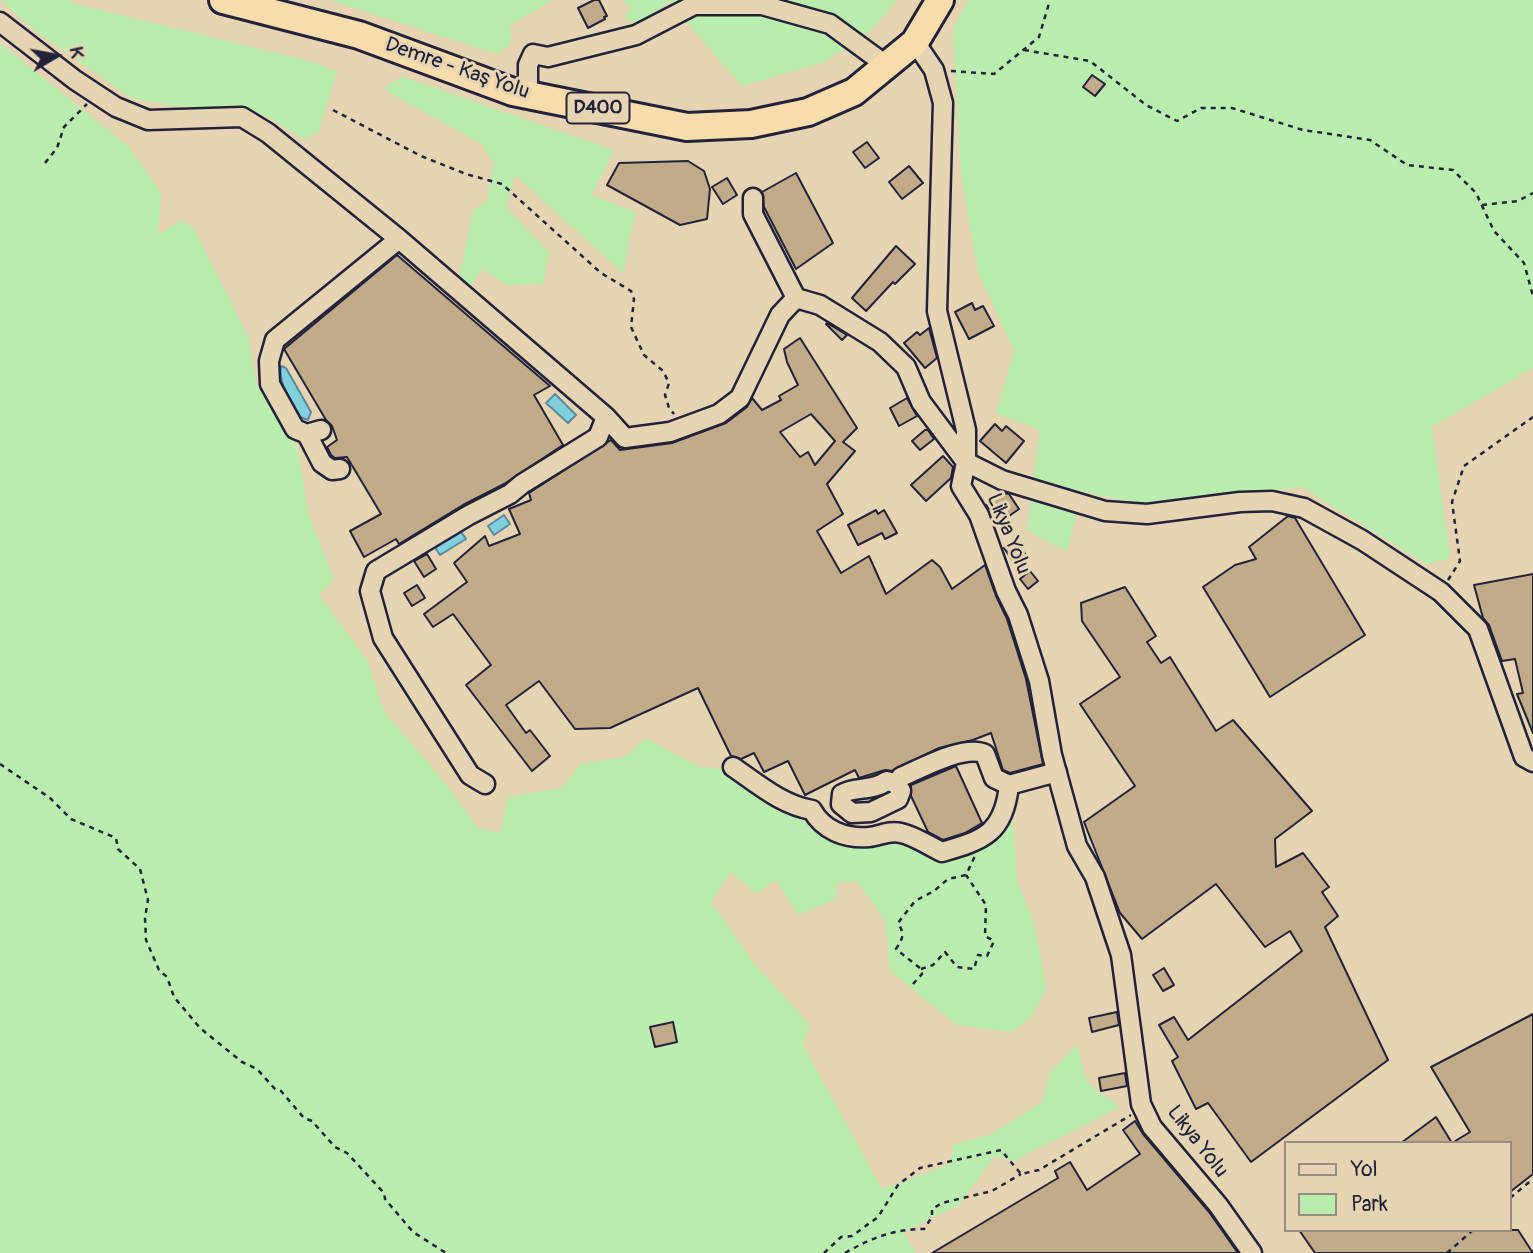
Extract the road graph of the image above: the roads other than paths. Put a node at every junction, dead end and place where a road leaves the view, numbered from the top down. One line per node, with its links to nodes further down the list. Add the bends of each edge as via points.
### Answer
1 (223, 0): 6 (highway, Demre - Kaş Yolu / D400, via 359,35)
2 (940, 0): 4 (highway, Demre - Kaş Yolu / D400)
3 (0, 22): 8 (street, via 75,80 116,107 148,120 242,117)
4 (915, 42): 5 (highway, Demre - Kaş Yolu / D400); 11 (street, via 934,70 943,103 937,311 966,430)
5 (886, 65): 6 (highway, Demre - Kaş Yolu / D400, via 854,92 808,112 751,124 687,127); 6 (street, via 830,24 762,5 694,5 636,35 548,57 533,54 528,65)
6 (528, 94)
7 (753, 198): 9 (street, via 753,214)
8 (399, 239): 10 (street); 12 (street, via 275,340 269,361 270,384 295,429 314,432 322,463)
9 (796, 298): 10 (street, via 779,315 740,398 719,414 670,432 625,438); 11 (street, via 820,305 880,342 898,359 921,402)
10 (606, 417): 16 (street, via 598,437 504,498 376,571 370,591 383,638 470,775)
11 (966, 462): 13 (street, Likya Yolu, via 1002,480 1105,511 1147,514 1272,501 1304,508 1441,592 1478,629 1524,757); 15 (street, Likya Yolu, via 961,486 979,515 1018,615 1039,681)
12 (340, 469)
13 (1533, 762)
14 (733, 767): 18 (street, via 771,794 812,810 819,823 837,833 869,837 901,833 942,852 975,842 994,828)
15 (1057, 772): 18 (street); 19 (street, Likya Yolu, via 1077,846 1095,877 1121,955 1143,1109 1152,1127)
16 (485, 783)
17 (897, 785): 18 (street, via 901,777 977,750 985,754 994,778)
18 (1009, 785)
19 (1252, 1253)

